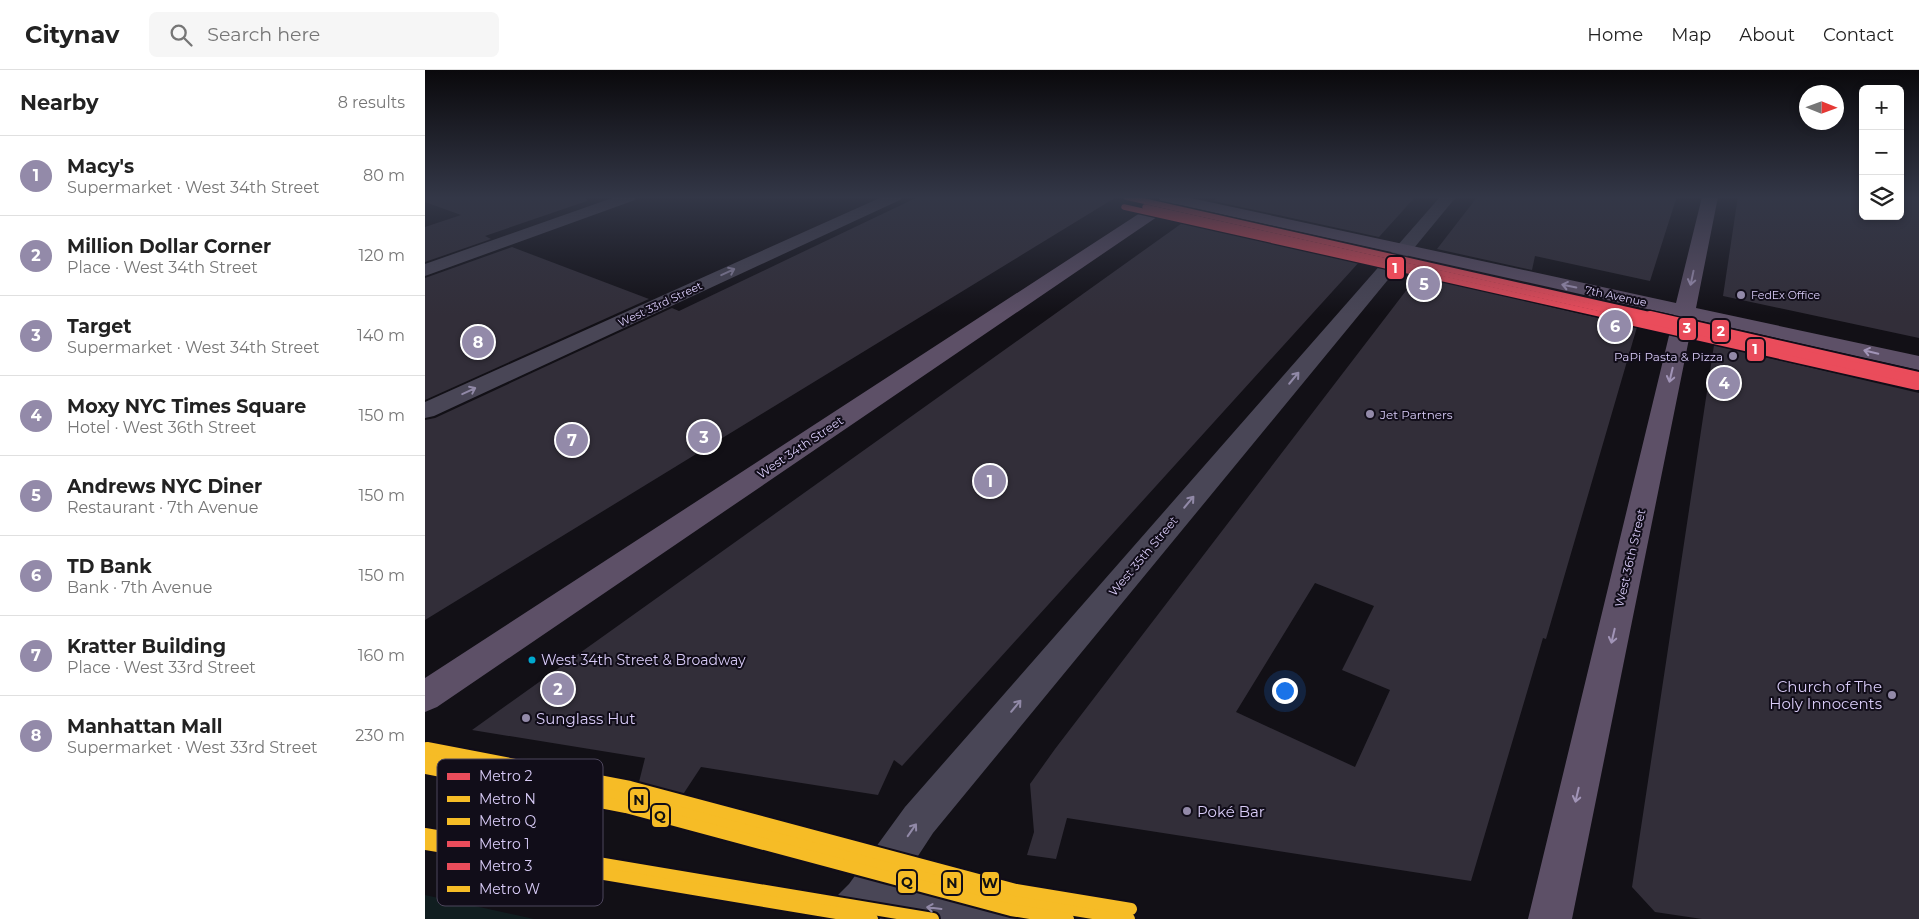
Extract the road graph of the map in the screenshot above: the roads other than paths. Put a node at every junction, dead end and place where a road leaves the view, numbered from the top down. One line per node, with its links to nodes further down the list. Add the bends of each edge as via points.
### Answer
1 (517, 237): 8 (street)
2 (805, 237): 11 (street, West 33rd Street, one-way to 2)
3 (1112, 237): 12 (main road, West 34th Street)
4 (1344, 237): 7 (main road, 7th Avenue)
5 (1414, 237): 7 (street, West 35th Street)
6 (1701, 237): 9 (main road, West 36th Street, one-way to 9)
7 (1403, 250): 9 (main road, 7th Avenue, one-way to 7); 13 (street, West 35th Street, one-way to 7, via 919,820)
8 (425, 270)
9 (1685, 311): 10 (main road, 7th Avenue, one-way to 9); 15 (main road, West 36th Street, one-way to 15)
10 (1919, 363)
11 (425, 411)
12 (425, 697)
13 (854, 909): 14 (street, one-way to 13)
14 (1017, 919)
15 (1550, 919)

